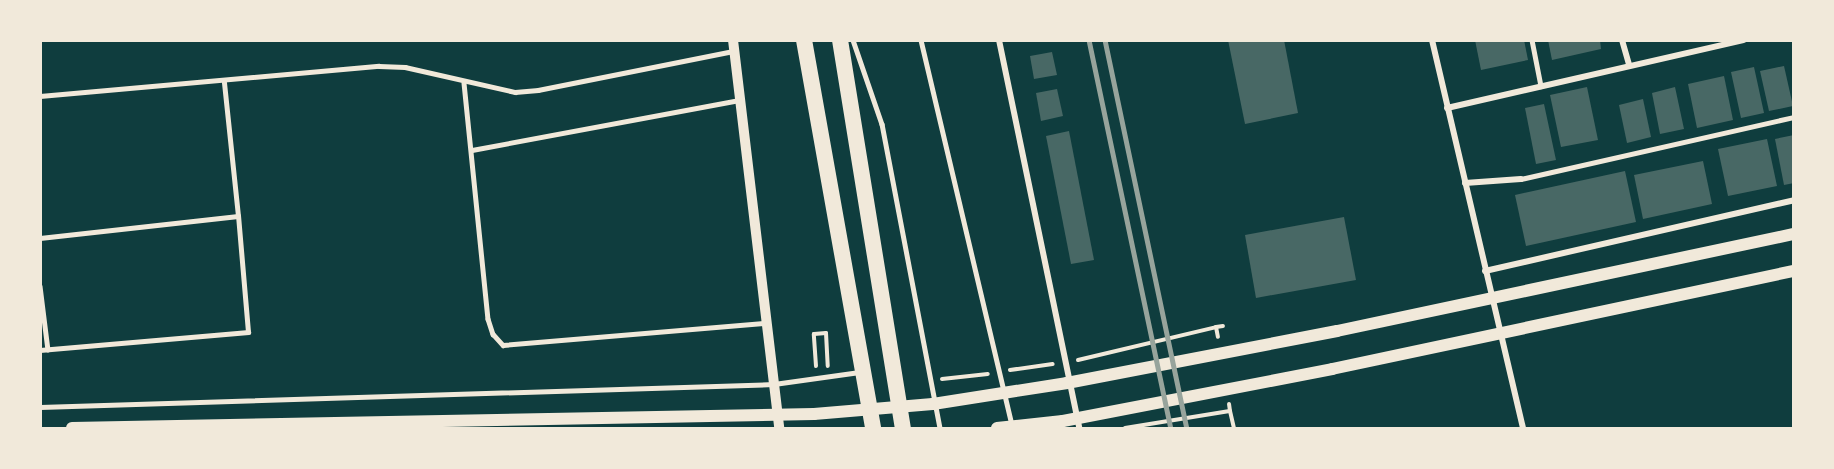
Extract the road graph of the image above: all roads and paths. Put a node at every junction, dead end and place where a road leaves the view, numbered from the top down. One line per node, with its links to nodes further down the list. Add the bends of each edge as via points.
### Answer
1 (804, 40): 38 (highway)
2 (840, 40): 48 (highway)
3 (853, 40): 49 (lane, via 882,124)
4 (921, 40): 51 (lane)
5 (999, 40): 52 (street)
6 (1432, 40): 17 (street)
7 (1532, 40): 14 (lane)
8 (1622, 40): 11 (street)
9 (1743, 40): 11 (street)
10 (733, 46): 13 (lane, via 538,90 515,92); 16 (street)
11 (1629, 65): 14 (street)
12 (224, 82): 13 (lane, via 379,66 405,67); 15 (lane); 23 (lane)
13 (464, 83): 19 (lane)
14 (1541, 86): 17 (street)
15 (40, 96)
16 (740, 100): 19 (lane); 29 (street)
17 (1447, 108): 21 (street)
18 (1794, 117): 20 (lane)
19 (472, 150): 29 (lane, via 488,319 493,334 504,345)
20 (1521, 179): 21 (street)
21 (1465, 183): 26 (street)
22 (1794, 200): 26 (street)
23 (238, 216): 25 (lane); 33 (lane, via 248,332)
24 (1794, 234): 34 (main road)
25 (40, 238)
26 (1485, 271): 55 (street)
27 (1794, 271): 42 (main road)
28 (40, 286): 33 (lane)
29 (766, 323): 41 (street)
30 (1223, 326): 31 (path)
31 (1216, 327): 34 (path); 35 (path)
32 (40, 350): 33 (lane)
33 (48, 350)
34 (1220, 354): 45 (main road, via 1004,395 833,413)
35 (1067, 362)
36 (1055, 363): 40 (path)
37 (816, 366): 39 (path, via 814,334 826,333)
38 (863, 371): 41 (lane); 47 (highway)
39 (829, 378)
40 (930, 380)
41 (774, 384): 43 (lane); 46 (street)
42 (1227, 389): 44 (path); 50 (main road, via 1063,421)
43 (40, 407)
44 (1230, 411): 53 (path); 54 (path)
45 (72, 429)
46 (779, 429)
47 (873, 429)
48 (903, 429)
49 (940, 429)
50 (997, 429)
51 (1012, 429)
52 (1079, 429)
53 (1125, 429)
54 (1233, 429)
55 (1523, 429)

